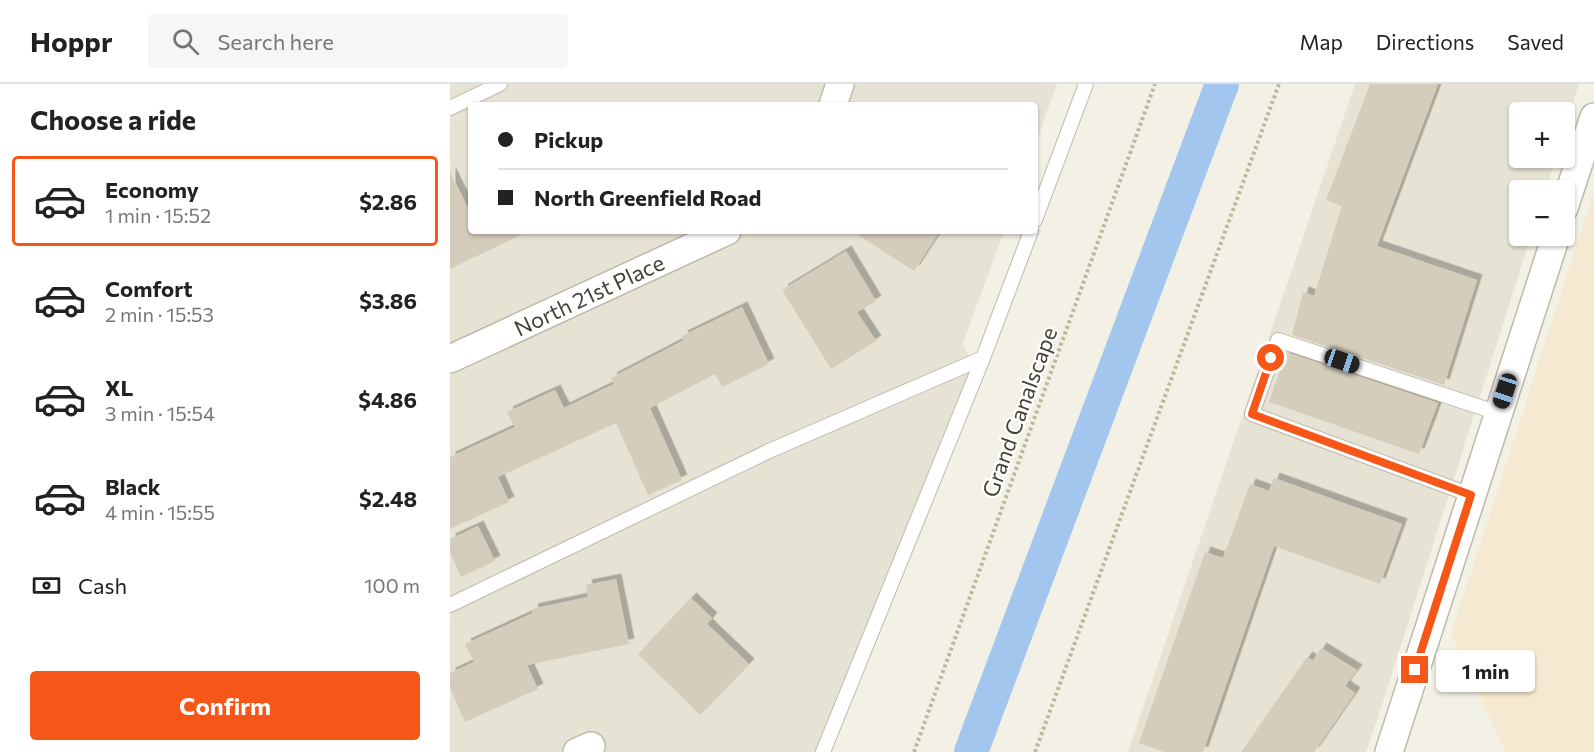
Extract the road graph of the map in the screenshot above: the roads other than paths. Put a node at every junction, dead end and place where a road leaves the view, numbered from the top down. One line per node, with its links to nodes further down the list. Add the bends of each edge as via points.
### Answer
1 (500, 84): 5 (lane)
2 (840, 84): 4 (street)
3 (1086, 84): 8 (lane)
4 (834, 102)
5 (450, 108)
6 (1594, 117): 7 (street)
7 (1573, 180)
8 (1038, 212)
9 (721, 234): 13 (street, North 21st Place)
10 (1030, 234): 12 (lane)
11 (1553, 246): 14 (street)
12 (983, 358): 16 (lane, via 769,451); 17 (lane)
13 (450, 359)
14 (1498, 413): 15 (street); 15 (lane, via 1278,340 1252,414)
15 (1471, 495): 18 (street)
16 (450, 605)
17 (823, 752)
18 (1389, 752)

